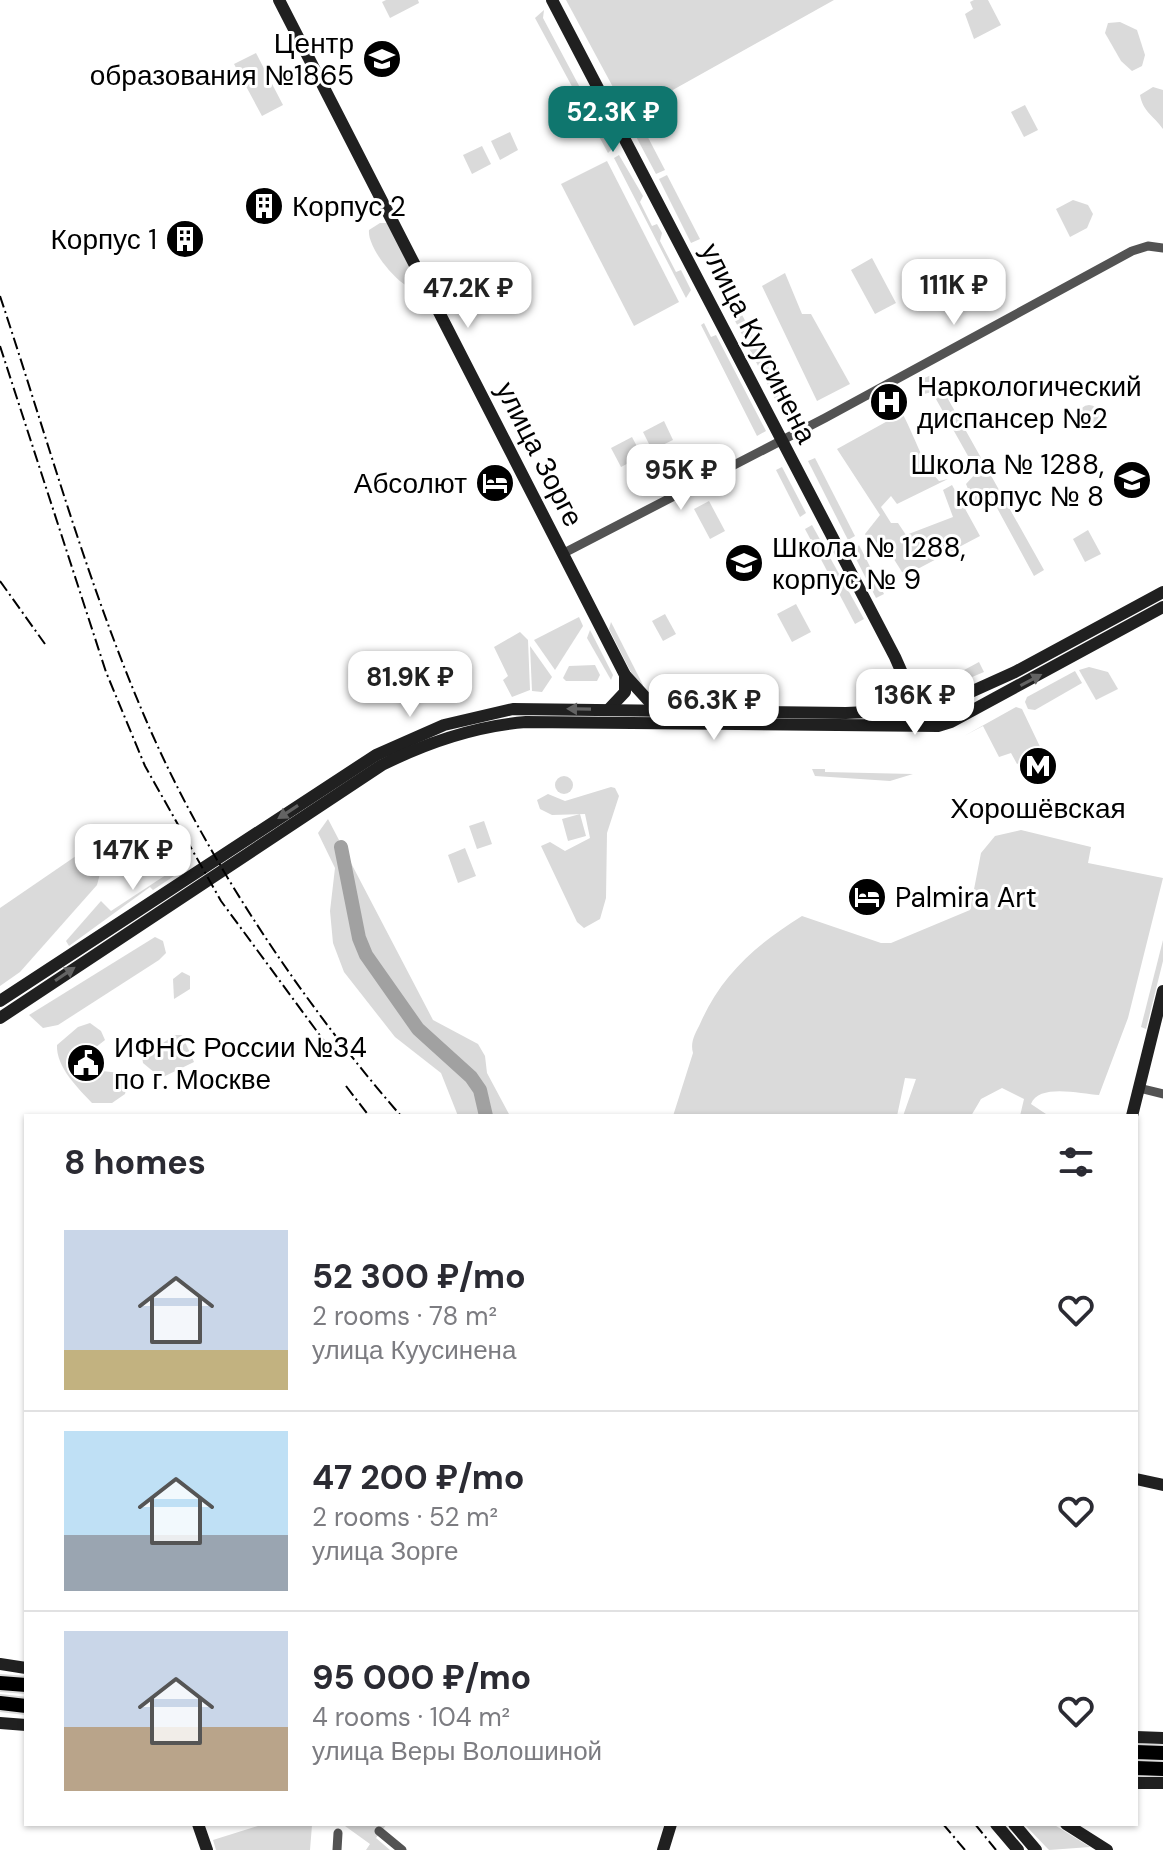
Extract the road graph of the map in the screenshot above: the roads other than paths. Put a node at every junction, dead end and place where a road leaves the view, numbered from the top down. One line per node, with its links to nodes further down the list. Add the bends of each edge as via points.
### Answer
1 (279, 0): 5 (main road, улица Зорге)
2 (552, 0): 4 (main road, улица Куусинена)
3 (1159, 247): 4 (street, via 1134,250)
4 (783, 440): 5 (street); 11 (main road, улица Куусинена)
5 (564, 553): 8 (main road, улица Зорге)
6 (1163, 592): 11 (main road, via 955,702)
7 (1163, 607): 13 (main road, one-way to 7)
8 (625, 675): 9 (main road, via 625,692); 10 (main road, улица Зорге)
9 (609, 709): 10 (main road); 14 (main road, one-way to 14, via 501,711 418,734 376,755)
10 (657, 710): 11 (main road)
11 (919, 711): 12 (main road, via 914,723); 13 (main road, via 927,724)
12 (898, 726): 13 (main road); 14 (main road, via 566,721 489,727 434,742 382,765)
13 (936, 726)
14 (209, 871): 16 (main road); 17 (main road, one-way to 14)
15 (1163, 991): 18 (main road)
16 (0, 1001)
17 (0, 1018)
18 (1139, 1088): 19 (street); 20 (main road)
19 (1163, 1094)
20 (1132, 1114)
21 (1138, 1479): 22 (main road)
22 (1163, 1485)
23 (0, 1664): 24 (main road)
24 (24, 1668)
25 (0, 1683): 26 (main road)
26 (24, 1685)
27 (0, 1703): 28 (main road)
28 (24, 1706)
29 (0, 1723): 30 (main road)
30 (24, 1725)
31 (1138, 1737): 32 (main road)
32 (1163, 1738)
33 (1138, 1752): 34 (main road)
34 (1163, 1753)
35 (1138, 1768): 36 (main road)
36 (1163, 1769)
37 (1138, 1783): 38 (main road)
38 (1163, 1783)
39 (199, 1826): 47 (main road)
40 (670, 1826): 50 (main road)
41 (998, 1826): 51 (main road)
42 (1016, 1826): 52 (main road)
43 (1069, 1826): 53 (main road)
44 (379, 1831): 46 (street)
45 (338, 1833): 48 (street)
46 (388, 1846): 49 (street)
47 (207, 1850)
48 (337, 1850)
49 (402, 1850)
50 (663, 1850)
51 (1018, 1850)
52 (1036, 1850)
53 (1107, 1850)

